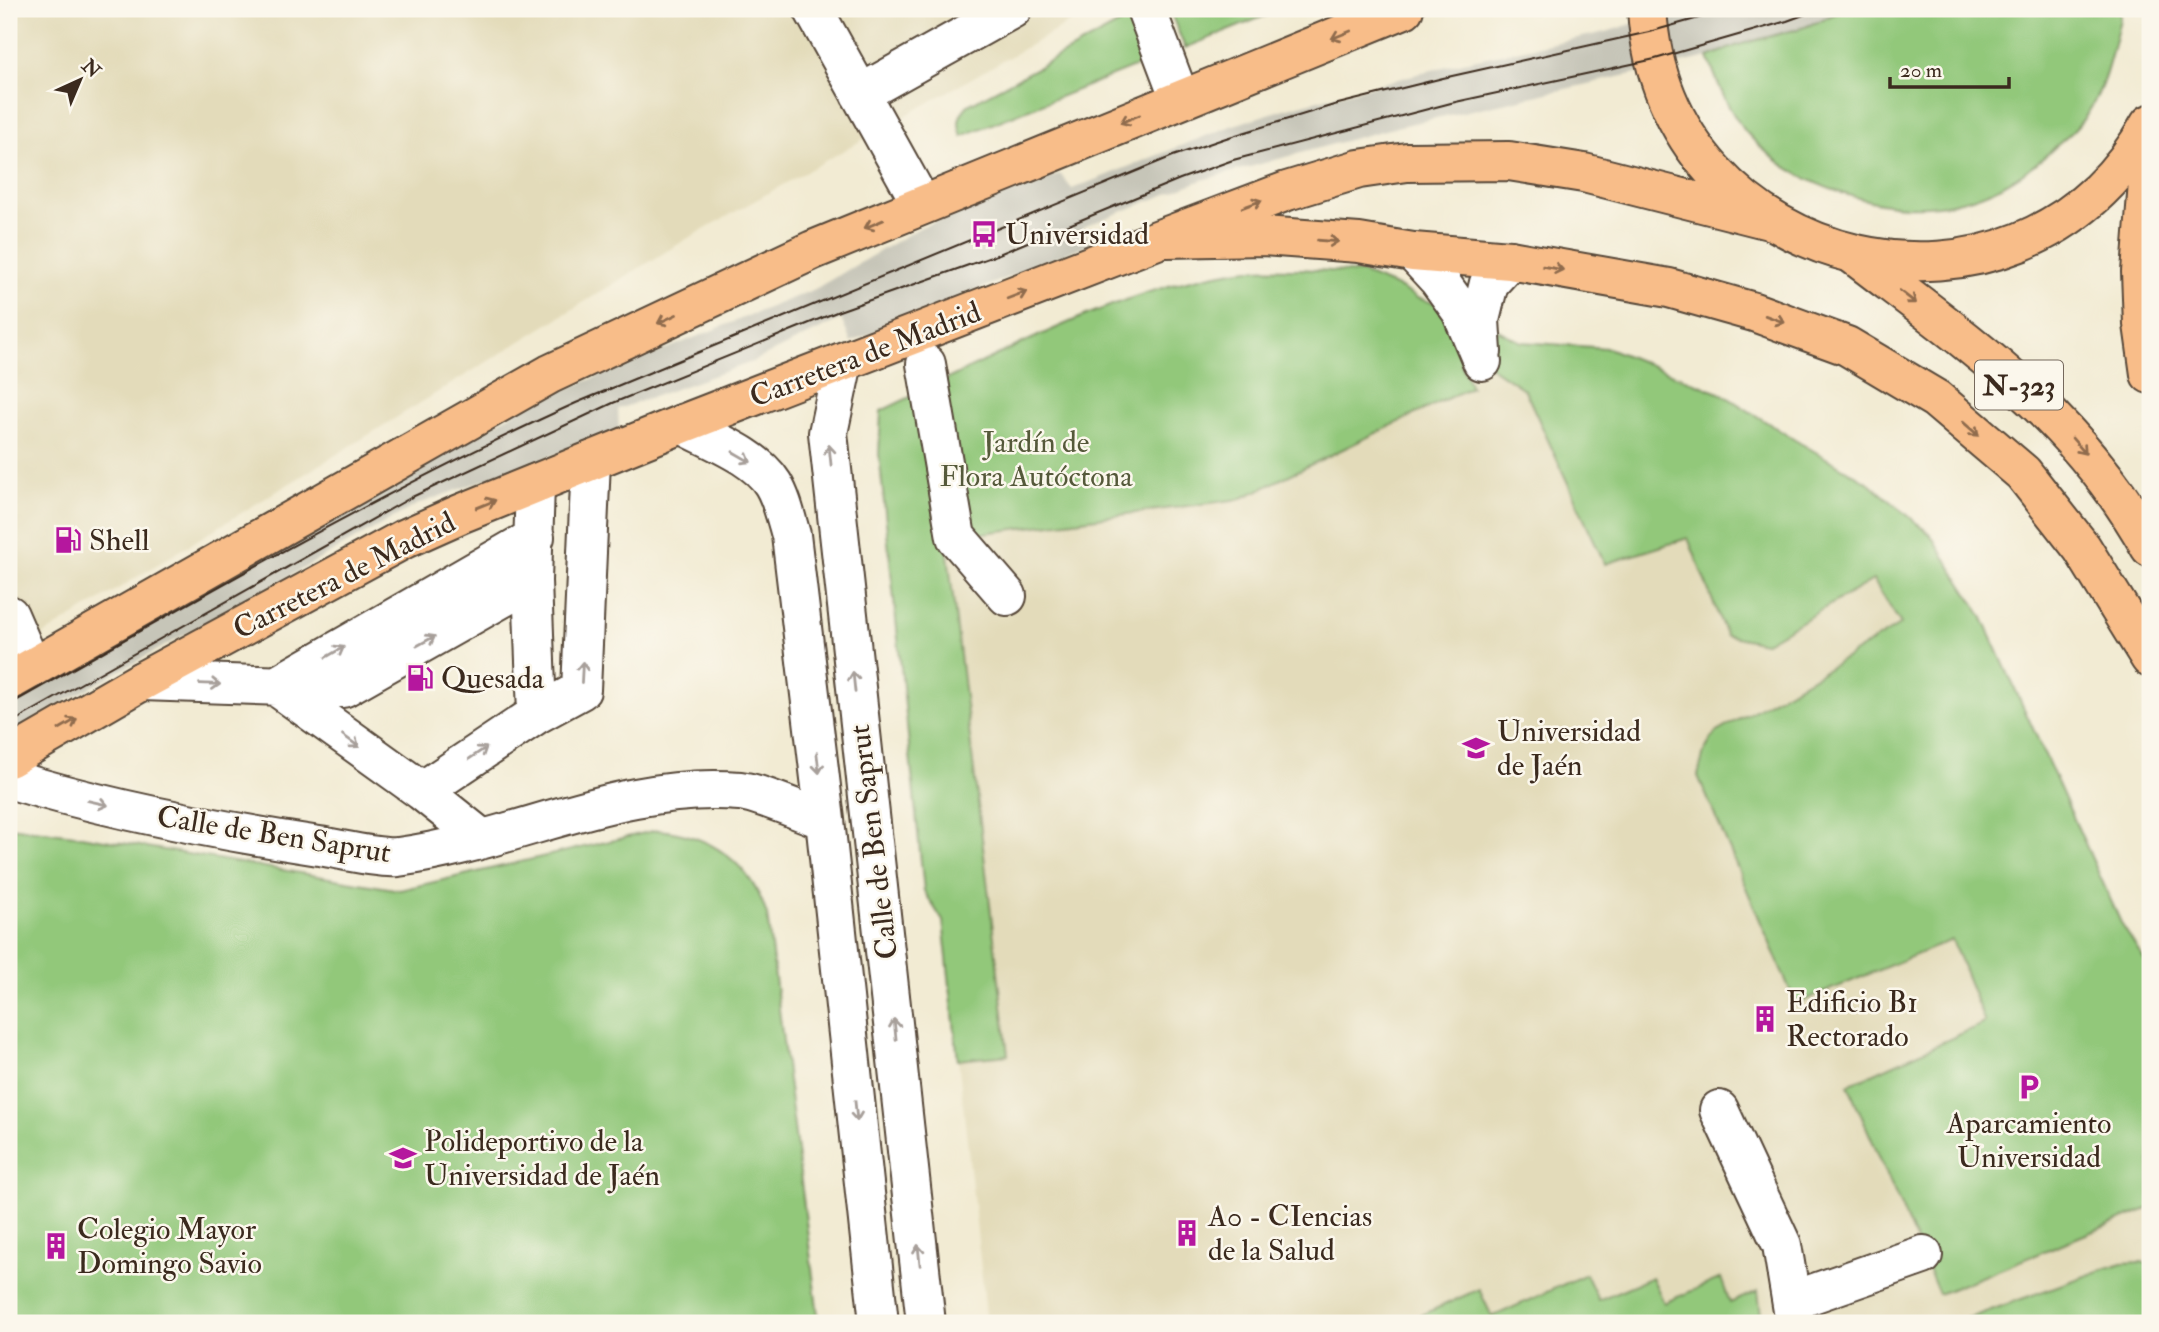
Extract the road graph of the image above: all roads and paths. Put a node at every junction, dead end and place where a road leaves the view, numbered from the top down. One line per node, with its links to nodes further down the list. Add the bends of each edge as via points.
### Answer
1 (813, 9): 6 (street)
2 (1012, 9): 6 (street)
3 (1146, 9): 7 (street)
4 (1401, 9): 7 (main road, one-way to 7)
5 (1647, 9): 11 (main road, via 1660,75 1684,130 1720,178)
6 (860, 94): 10 (street)
7 (1180, 99): 10 (main road, one-way to 10)
8 (2150, 124): 14 (main road, via 2130,156 2098,191 2060,220 2018,242 1938,261 1902,262)
9 (2150, 157): 18 (main road, via 2141,272)
10 (922, 205): 28 (main road, one-way to 28, via 813,250 550,374)
11 (1773, 221): 12 (main road, Carretera de Madrid, one-way to 11, via 1287,191 1359,169 1408,162 1509,161 1584,173); 14 (main road)
12 (1162, 238): 13 (main road, one-way to 13, via 1264,236); 16 (main road, Carretera de Madrid, one-way to 12)
13 (1413, 252): 15 (main road); 15 (street, via 1461,311 1482,361 1480,320 1489,283)
14 (1854, 255): 23 (main road, N-323, one-way to 23, via 2032,396 2098,468)
15 (1510, 260): 27 (main road, one-way to 27, via 1670,288 1754,312 1847,346 1936,399 2023,474 2082,548)
16 (843, 362): 19 (main road, Carretera de Madrid); 41 (street, Calle de Ben Saprut, one-way to 16, via 828,433)
17 (926, 364): 25 (street, via 956,537)
18 (2150, 374)
19 (682, 424): 20 (main road, Carretera de Madrid); 35 (street, Calle de Ben Saprut, one-way to 35, via 753,463 779,496 791,536)
20 (591, 461): 21 (main road, Carretera de Madrid); 31 (street, one-way to 20, via 581,690)
21 (535, 484): 22 (street); 29 (main road, Carretera de Madrid, one-way to 21, via 404,539)
22 (535, 537): 24 (street); 30 (street, one-way to 22)
23 (2150, 547)
24 (533, 581): 30 (street, one-way to 24, via 343,688); 31 (street)
25 (1007, 596)
26 (9, 615): 28 (street)
27 (2150, 659)
28 (21, 674)
29 (142, 681): 30 (street, one-way to 30); 32 (main road, Carretera de Madrid, one-way to 29)
30 (276, 686): 34 (street, one-way to 34)
31 (537, 714): 34 (street, one-way to 31)
32 (9, 758)
33 (9, 779): 36 (street, Calle de Ben Saprut, one-way to 36, via 60,795 232,833 395,858)
34 (422, 791): 36 (street)
35 (825, 820): 36 (street, Calle de Ben Saprut, via 743,791 674,792 625,799); 40 (street, Calle de Ben Saprut, one-way to 40)
36 (482, 839)
37 (1719, 1110): 39 (street, via 1782,1245)
38 (1923, 1255): 39 (street)
39 (1793, 1312)
40 (879, 1323)
41 (926, 1323)

